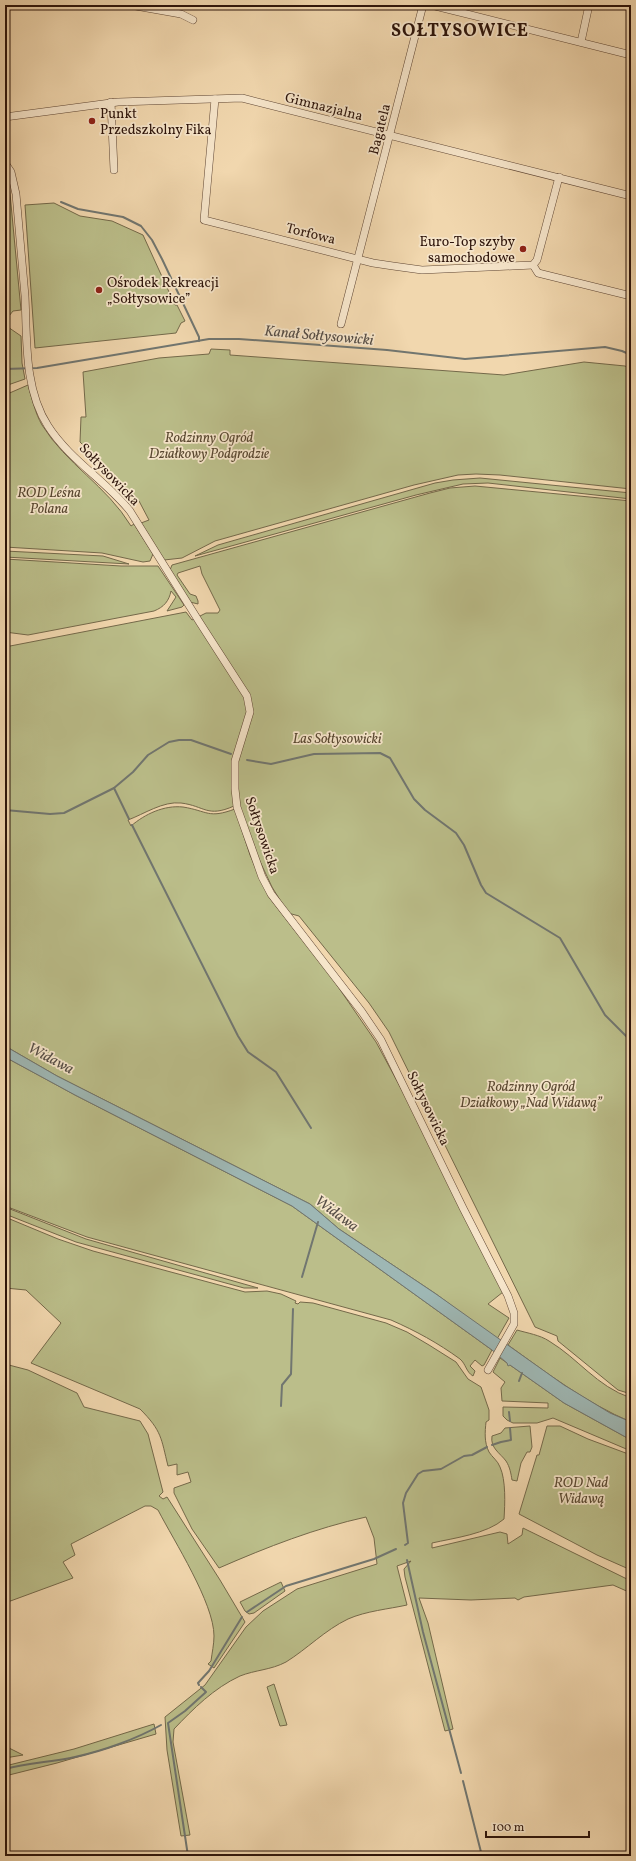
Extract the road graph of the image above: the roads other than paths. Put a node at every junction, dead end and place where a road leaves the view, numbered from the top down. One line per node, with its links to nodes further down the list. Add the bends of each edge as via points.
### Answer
1 (130, 5): 5 (street, via 181,14)
2 (423, 5): 11 (street, Bagatela)
3 (431, 5): 6 (street)
4 (589, 5): 6 (street)
5 (194, 20)
6 (581, 42): 7 (street)
7 (631, 55)
8 (215, 99): 9 (street, Gimnazjalna); 11 (street, Gimnazjalna, via 242,98); 16 (street, Torfowa, via 204,220)
9 (111, 102): 10 (street, Gimnazjalna); 13 (street)
10 (5, 117)
11 (391, 136): 14 (street, Gimnazjalna); 16 (street, Bagatela)
12 (5, 163): 20 (street, Sołtysowicka, via 11,172 16,194 30,375 40,411 63,445 130,511 247,696 250,712 235,761 235,789 237,807 262,877 271,894 381,1040 508,1296 514,1313 514,1324)
13 (114, 170)
14 (559, 177): 15 (street, Gimnazjalna); 17 (street, via 537,260)
15 (631, 196)
16 (359, 259): 17 (street, Torfowa, via 422,270); 19 (street, Bagatela)
17 (533, 265): 18 (street, via 538,273)
18 (631, 296)
19 (341, 324)
20 (488, 1370)

